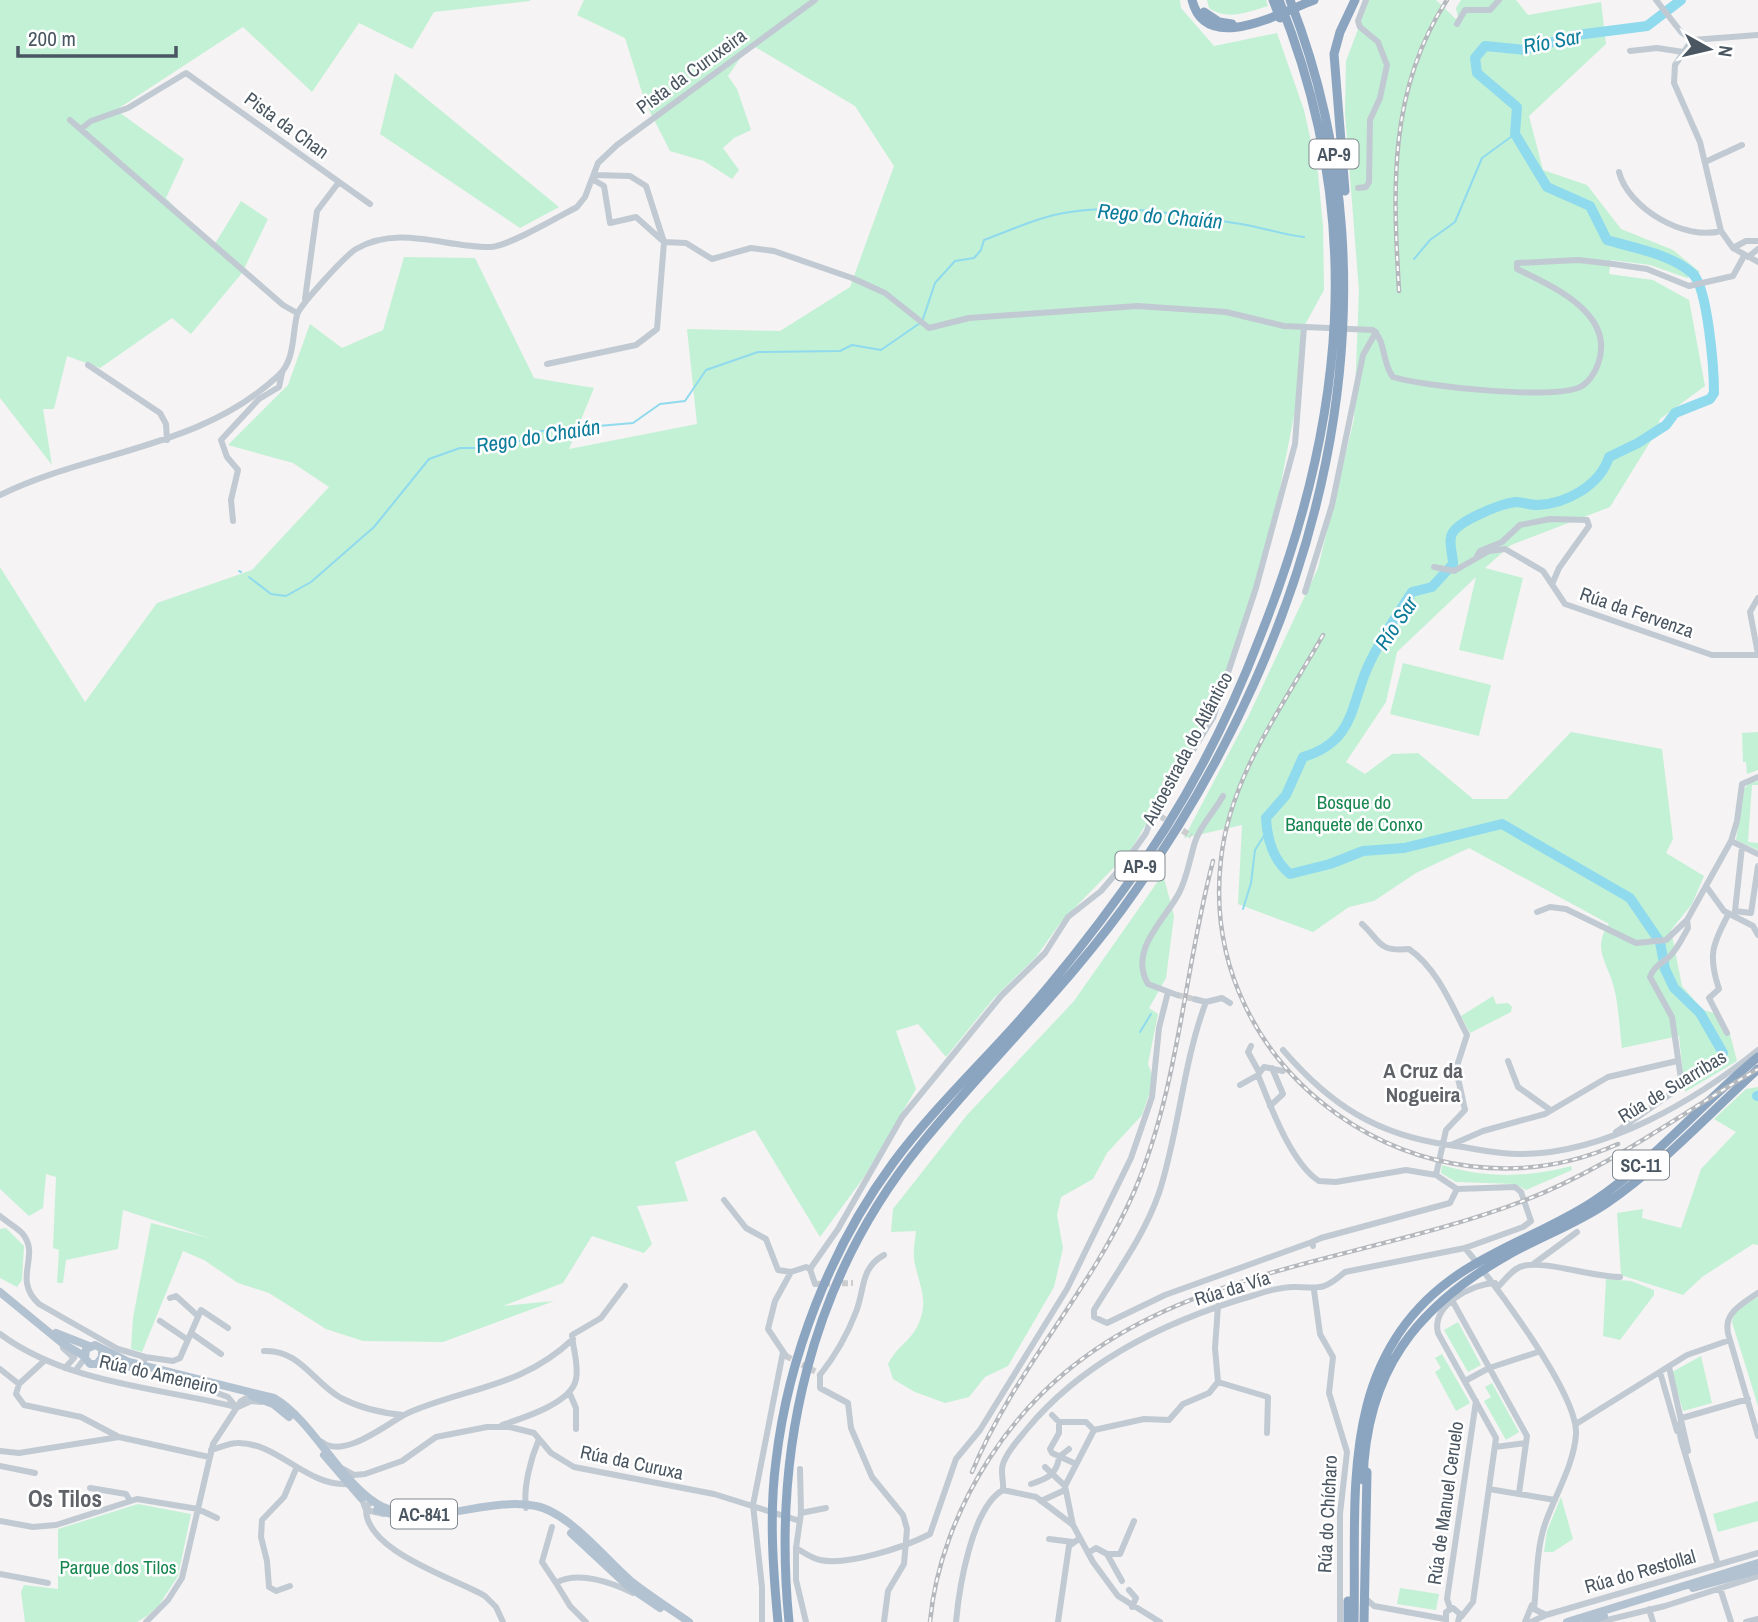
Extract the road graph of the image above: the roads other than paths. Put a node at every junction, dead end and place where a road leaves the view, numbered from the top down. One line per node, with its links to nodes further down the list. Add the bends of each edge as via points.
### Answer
1 (815, 0): 24 (street, Pista da Curuxeira, via 617,145 598,163)
2 (1192, 0): 8 (highway, via 1203,20 1226,30)
3 (1198, 0): 7 (highway, via 1207,15 1227,24)
4 (1273, 0): 15 (highway)
5 (1279, 0): 15 (highway, Autoestrada do Atlántico / AP-9)
6 (1290, 0): 15 (highway, Autoestrada do Atlántico / AP-9)
7 (1299, 0)
8 (1314, 0)
9 (1354, 0): 36 (highway, via 1334,54 1345,184)
10 (1366, 0): 26 (street, via 1358,21 1378,42 1387,65 1370,120 1368,182)
11 (1499, 0): 13 (street, via 1490,10 1465,10)
12 (1658, 2): 16 (street)
13 (1457, 24)
14 (1758, 35): 16 (street)
15 (1297, 39): 36 (highway, Autoestrada do Atlántico / AP-9, via 1335,161); 250 (highway, Autoestrada do Atlántico / AP-9, via 1332,212 1335,324 1320,450 1283,578 1231,708 1146,857 1068,964 891,1165 839,1257 794,1371 775,1464 773,1570)
16 (1692, 40): 18 (street)
17 (1630, 51): 18 (street, via 1657,48)
18 (1683, 52): 22 (street, via 1673,79)
19 (70, 120): 20 (street)
20 (81, 129): 25 (street, Pista da Chan, via 128,108 186,73); 38 (street)
21 (1742, 145): 22 (street)
22 (1705, 162): 28 (street)
23 (1619, 172): 28 (street, via 1628,195 1660,219 1705,233)
24 (593, 177): 31 (street, via 629,176 644,183); 31 (street, via 603,183 609,222 636,217); 37 (street, Pista da Curuxeira, via 577,207 495,246 424,237 364,245 353,250)
25 (339, 182): 27 (street, Pista da Chan); 37 (street, via 317,211)
26 (1358, 188)
27 (370, 204)
28 (1721, 231): 32 (street)
29 (1758, 232): 30 (street)
30 (1757, 241): 32 (street)
31 (664, 242): 39 (street, via 686,243 712,260 751,248 774,251 885,293 921,324 933,328 969,317 1137,306 1226,312 1262,323); 41 (street, via 659,323 652,336 636,345)
32 (1733, 248): 34 (street)
33 (1758, 249): 34 (street)
34 (1746, 256): 35 (street); 40 (street, via 1733,276 1685,286 1647,269 1578,260 1516,264 1517,269 1584,309 1598,327 1602,352 1592,377 1578,388 1486,391 1395,378)
35 (1758, 262)
36 (1346, 276): 251 (highway, Autoestrada do Atlántico / AP-9, via 1340,384 1318,503 1284,607 1239,712 1189,808 1136,890 1077,969 902,1169 848,1258 826,1308 805,1373 787,1465 784,1569)
37 (305, 299): 38 (street)
38 (297, 313): 43 (street, via 291,354)
39 (1306, 327): 40 (street); 98 (street, via 1296,444 1213,718 1125,863 1101,891 1068,917 1045,953 1001,996 902,1117)
40 (1373, 331): 50 (street, via 1363,355 1332,505)
41 (547, 364)
42 (88, 365): 44 (street, via 160,413)
43 (282, 373): 44 (street, via 243,404); 46 (street, via 279,387 259,399 222,440 227,457 238,470 231,500)
44 (167, 440): 45 (street, via 38,476)
45 (0, 495)
46 (233, 521)
47 (1476, 558): 48 (street, Rúa da Fervenza, via 1447,569); 49 (street, Rúa da Fervenza, via 1505,549); 49 (street, via 1520,525 1572,517 1589,521)
48 (1434, 567)
49 (1553, 582): 53 (street, Rúa da Fervenza, via 1564,604 1648,635 1717,656)
50 (1305, 592)
51 (1758, 598): 52 (street, via 1751,608)
52 (1755, 629): 53 (street)
53 (1758, 654)
54 (1758, 776): 56 (street, via 1741,786)
55 (1223, 796): 66 (street, via 1194,837 1180,891 1152,929 1144,951 1143,974 1151,988)
56 (1731, 841): 57 (street); 60 (street)
57 (1742, 847): 58 (street); 59 (street, via 1735,912 1751,913)
58 (1758, 854)
59 (1758, 866)
60 (1706, 886): 62 (street); 63 (street)
61 (1536, 912): 63 (street, via 1550,907 1566,909 1636,943 1658,943)
62 (1728, 915): 65 (street, via 1753,926); 71 (street, via 1711,958 1719,989 1709,996)
63 (1687, 920): 77 (street, Rúa de Suarribas, via 1688,928 1650,980 1672,1017)
64 (1362, 924): 88 (street, via 1382,947 1409,949 1420,959 1467,1035 1456,1069 1465,1110 1447,1127)
65 (1758, 935)
66 (1167, 992): 67 (street); 211 (street, via 1152,1097 1128,1166 1061,1300 980,1430 956,1459 930,1534)
67 (1177, 995)
68 (1194, 999): 69 (street)
69 (1206, 1002): 70 (street, via 1222,998); 90 (street, via 1159,1192 1135,1246 1094,1310 1094,1317 1107,1323 1165,1295 1450,1203)
70 (1230, 1003)
71 (1727, 1034)
72 (1251, 1046): 81 (street, via 1248,1052)
73 (1283, 1050): 88 (street, Rúa de Suarribas, via 1318,1088 1349,1111 1392,1132)
74 (1758, 1050): 87 (street, Rúa de Suarribas, via 1641,1125)
75 (1758, 1057): 95 (highway, SC-11, via 1612,1188)
76 (1508, 1061): 86 (street, via 1518,1087)
77 (1678, 1061): 86 (street, Rúa de Suarribas, via 1608,1077); 87 (street, Rúa de Suarribas, via 1681,1089)
78 (1272, 1069): 80 (street); 81 (street); 83 (street)
79 (1758, 1069): 95 (highway, SC-11, via 1626,1189 1585,1217)
80 (1283, 1071)
81 (1259, 1073): 84 (street); 85 (street)
82 (1287, 1079): 83 (street)
83 (1279, 1081): 85 (street, via 1283,1094)
84 (1240, 1085)
85 (1270, 1105): 89 (street, via 1296,1154 1319,1181 1397,1170)
86 (1549, 1109): 88 (street, Rúa de Suarribas)
87 (1600, 1142): 88 (street, Rúa de Suarribas, via 1523,1154)
88 (1445, 1147): 89 (street)
89 (1437, 1174): 90 (street)
90 (1457, 1189): 94 (street, Rúa da Vía, via 1511,1186 1521,1192 1531,1215 1523,1227)
91 (724, 1200): 99 (street, via 746,1227 766,1239 778,1270)
92 (0, 1216): 114 (street, via 23,1234 28,1248 25,1285 30,1295)
93 (1577, 1233): 97 (street)
94 (1467, 1250): 101 (street); 104 (street, Rúa da Vía, via 1345,1272)
95 (1508, 1250): 161 (highway, SC-11, via 1442,1287 1411,1318 1373,1382); 170 (highway, SC-11, via 1448,1293 1402,1344 1374,1405)
96 (884, 1255): 211 (street, via 857,1283 862,1294 855,1314 834,1358 819,1374 820,1388 848,1403 851,1428 872,1477 903,1515)
97 (1532, 1265): 100 (street); 101 (street, via 1517,1268)
98 (810, 1269): 99 (street); 102 (street)
99 (791, 1272): 196 (street, via 775,1301 768,1329 785,1354)
100 (1620, 1277)
101 (1495, 1283): 108 (street, via 1475,1286); 126 (street)
102 (815, 1284)
103 (625, 1286): 118 (street, via 601,1318 575,1332)
104 (1314, 1290): 109 (street, Rúa da Vía, via 1282,1288); 257 (street, Rúa do Chícharo, via 1320,1334 1333,1357 1329,1393 1346,1444 1340,1514)
105 (0, 1292): 111 (main road, AC-841)
106 (1758, 1293): 120 (street, via 1728,1317 1725,1328)
107 (170, 1297): 110 (street, via 176,1296)
108 (1453, 1302): 134 (street); 141 (street, via 1438,1315 1437,1331)
109 (1218, 1306): 142 (street); 190 (street, Rúa da Vía, via 1135,1342 1072,1385 1007,1455)
110 (198, 1316): 113 (street, via 201,1310); 115 (street)
111 (33, 1318): 121 (main road, AC-841); 122 (main road, AC-841, via 64,1338)
112 (160, 1321): 119 (street)
113 (228, 1328)
114 (90, 1330): 117 (street); 122 (street)
115 (191, 1333): 119 (street); 127 (street)
116 (0, 1334): 129 (street, Rúa do Ameneiro)
117 (99, 1336): 123 (street); 124 (street)
118 (572, 1339): 144 (street, via 577,1368); 151 (street, via 528,1371)
119 (188, 1340): 130 (street, via 180,1358)
120 (1730, 1340): 132 (street, via 1687,1354); 146 (street)
121 (62, 1343): 128 (main road, AC-841); 133 (street, Rúa do Ameneiro, via 74,1358)
122 (90, 1346): 124 (main road, AC-841); 128 (main road)
123 (114, 1346): 124 (street); 130 (street)
124 (102, 1349): 130 (main road, AC-841); 131 (main road)
125 (264, 1351): 151 (street, via 277,1352 310,1370 341,1398)
126 (1538, 1352): 134 (street); 155 (street)
127 (220, 1354)
128 (84, 1357): 131 (main road, AC-841); 136 (street, Rúa do Ameneiro)
129 (44, 1361): 133 (street, Rúa do Ameneiro); 143 (street)
130 (144, 1361): 150 (main road, AC-841, via 268,1395)
131 (97, 1363): 138 (street); 139 (main road, AC-841); 140 (street)
132 (1669, 1367): 137 (street); 153 (street)
133 (65, 1368): 136 (street, Rúa do Ameneiro)
134 (1489, 1368): 141 (street); 166 (street, via 1527,1436)
135 (0, 1369): 143 (street)
136 (75, 1371): 138 (street, Rúa do Ameneiro)
137 (1660, 1373): 155 (street); 165 (street)
138 (90, 1374): 140 (street, Rúa do Ameneiro)
139 (168, 1375): 145 (main road, AC-841); 149 (street, via 228,1396)
140 (100, 1377): 149 (street, Rúa do Ameneiro)
141 (1465, 1381): 147 (street)
142 (1218, 1382): 159 (street, via 1209,1393 1183,1404 1169,1420 1144,1419); 160 (street, via 1268,1397)
143 (19, 1384): 163 (street, via 16,1394 24,1405 81,1416)
144 (570, 1394): 157 (street); 158 (street, via 576,1408)
145 (248, 1395): 148 (main road, AC-841); 149 (street); 150 (street, via 263,1396)
146 (1748, 1399): 153 (street); 162 (street)
147 (1476, 1401): 168 (street, via 1496,1438); 240 (street, Rúa de Manuel Ceruelo)
148 (273, 1404): 149 (street, Rúa do Ameneiro, via 251,1401); 185 (main road, AC-841)
149 (236, 1407): 172 (street)
150 (290, 1410): 156 (main road, AC-841)
151 (403, 1415): 167 (street, via 370,1438)
152 (1052, 1415): 154 (street)
153 (1682, 1418): 165 (street); 180 (street)
154 (1059, 1422): 159 (street, via 1086,1422); 173 (street, via 1051,1449)
155 (1576, 1424): 192 (street, via 1574,1445)
156 (302, 1425): 167 (street, via 324,1444); 174 (main road, AC-841)
157 (497, 1427): 164 (street, via 529,1430); 184 (street, via 436,1437 402,1461)
158 (576, 1429)
159 (1094, 1430): 175 (street)
160 (1267, 1433)
161 (1359, 1436): 258 (highway, via 1352,1479); 259 (highway, SC-11)
162 (1758, 1436)
163 (119, 1437): 171 (street, via 19,1453); 172 (street)
164 (539, 1439): 196 (street, Rúa da Curuxa, via 574,1467); 197 (street)
165 (1681, 1440): 180 (street)
166 (1526, 1443): 168 (street); 191 (street)
167 (334, 1445): 174 (street, via 330,1450)
168 (1495, 1447): 189 (street)
169 (1069, 1449): 173 (street)
170 (1366, 1449): 234 (highway); 260 (highway, SC-11)
171 (0, 1451)
172 (210, 1454): 178 (street, via 234,1443 254,1446); 199 (street)
173 (1059, 1457): 175 (street); 183 (street)
174 (334, 1459): 182 (main road, AC-841)
175 (1076, 1464): 188 (street)
176 (0, 1466): 181 (street)
177 (1045, 1466): 183 (street)
178 (296, 1469): 185 (street, via 332,1484); 229 (street, via 284,1497 264,1518 261,1528 269,1587 276,1591)
179 (800, 1469): 201 (street)
180 (1691, 1471): 218 (street)
181 (35, 1472)
182 (345, 1472): 184 (street); 195 (main road, AC-841)
183 (1052, 1473): 186 (street); 188 (street)
184 (365, 1474): 195 (street, via 358,1480)
185 (349, 1484): 195 (main road, AC-841)
186 (1031, 1484)
187 (90, 1488): 193 (street, via 122,1495 120,1499)
188 (1065, 1488): 194 (street); 206 (street)
189 (1489, 1489): 191 (street); 242 (street, via 1470,1608)
190 (1003, 1490): 194 (street); 254 (street, via 989,1501 977,1530)
191 (1519, 1493): 192 (street)
192 (1555, 1500): 233 (street, via 1543,1532)
193 (127, 1501): 199 (street); 203 (street, via 56,1525 33,1527)
194 (1041, 1501): 206 (street)
195 (370, 1505): 197 (main road, AC-841, via 386,1514 411,1518); 200 (main road, AC-841); 200 (street); 245 (street, via 373,1527 392,1550 485,1596)
196 (755, 1506): 204 (street, Rúa da Curuxa); 249 (street)
197 (526, 1507): 200 (main road, AC-841); 216 (main road, AC-841, via 555,1514)
198 (826, 1508): 201 (street)
199 (198, 1509): 202 (street); 244 (street, via 182,1578)
200 (404, 1513)
201 (801, 1513): 204 (street)
202 (217, 1518)
203 (0, 1521)
204 (800, 1521): 212 (street)
205 (1134, 1521): 215 (street, via 1120,1554)
206 (1073, 1525): 208 (street)
207 (552, 1527): 226 (street, via 542,1562)
208 (1080, 1538): 210 (street); 213 (street)
209 (1049, 1539): 210 (street)
210 (1073, 1542): 255 (street)
211 (908, 1544): 212 (street, via 830,1561); 253 (street, via 904,1564 888,1591)
212 (796, 1548): 252 (street, via 796,1580)
213 (1088, 1553): 215 (street, via 1096,1548); 238 (street, via 1118,1596)
214 (1758, 1553): 218 (street, Rúa do Restollal)
215 (1107, 1554): 224 (street)
216 (604, 1560): 222 (main road, AC-841); 235 (main road, AC-841)
217 (1758, 1563): 263 (main road, Rúa do Restollal)
218 (1718, 1565): 241 (street, Rúa do Restollal)
219 (1758, 1570): 221 (main road, Rúa do Restollal)
220 (0, 1574): 225 (street)
221 (1746, 1574): 227 (main road, Rúa do Restollal); 228 (street, Rúa do Restollal)
222 (615, 1576): 226 (street, via 564,1578); 235 (main road, AC-841)
223 (1758, 1576): 228 (street)
224 (1122, 1581)
225 (48, 1583)
226 (556, 1583): 246 (street)
227 (1723, 1583): 228 (street, Rúa do Restollal); 230 (main road, Rúa do Restollal); 231 (street, Rúa do Restollal); 239 (street, Rúa do Restollal); 267 (street)
228 (1737, 1583)
229 (290, 1586)
230 (1700, 1586): 231 (street, Rúa do Restollal); 264 (main road, Rúa do Restollal)
231 (1710, 1587): 236 (street, Rúa do Restollal)
232 (1129, 1590): 238 (street, via 1136,1598)
233 (1536, 1590): 241 (street, via 1534,1611); 261 (street)
234 (1365, 1598): 237 (street); 260 (highway)
235 (651, 1599): 247 (main road, AC-841); 248 (main road, AC-841)
236 (1669, 1601)
237 (1374, 1606): 240 (street); 260 (street)
238 (1132, 1607): 256 (street)
239 (1649, 1609): 265 (street, Rúa do Restollal); 266 (street)
240 (1447, 1615): 242 (street)
241 (1546, 1615): 262 (street, Rúa do Restollal)
242 (1459, 1618)
243 (1758, 1619): 268 (street)
244 (146, 1622)
245 (503, 1622)
246 (586, 1622)
247 (681, 1622)
248 (689, 1622)
249 (762, 1622)
250 (778, 1622)
251 (789, 1622)
252 (806, 1622)
253 (884, 1622)
254 (956, 1622)
255 (1058, 1622)
256 (1158, 1622)
257 (1340, 1622)
258 (1348, 1622)
259 (1354, 1622)
260 (1364, 1622)
261 (1525, 1622)
262 (1531, 1622)
263 (1567, 1622)
264 (1586, 1622)
265 (1599, 1622)
266 (1653, 1622)
267 (1731, 1622)
268 (1746, 1622)

